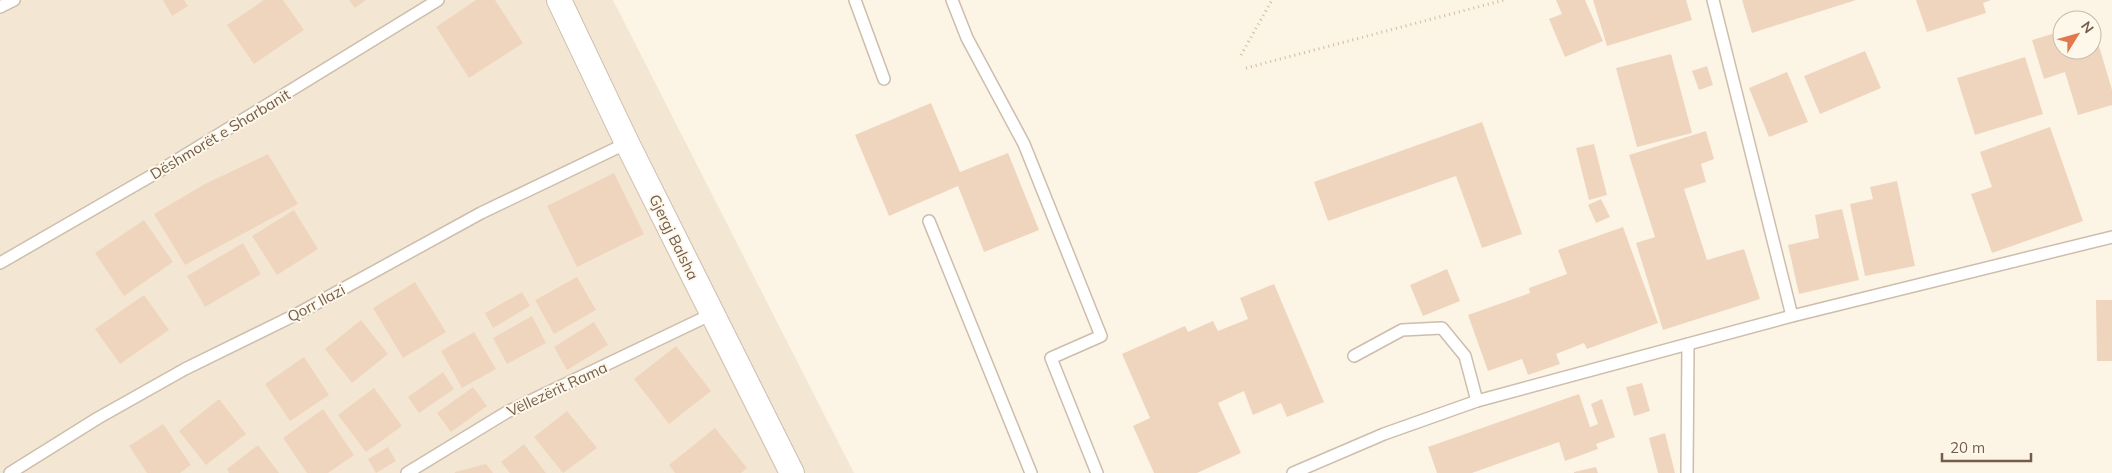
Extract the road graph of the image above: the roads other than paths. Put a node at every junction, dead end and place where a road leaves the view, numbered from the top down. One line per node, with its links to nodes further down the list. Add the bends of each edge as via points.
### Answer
1 (14, 0): 7 (lane)
2 (438, 0): 12 (lane, Dëshmorët e Sharbanit, via 156,173)
3 (559, 0): 9 (street, Gjergj Balsha)
4 (855, 0): 8 (lane)
5 (952, 0): 22 (lane, via 967,38 1024,144 1101,336 1051,358)
6 (1713, 0): 14 (lane)
7 (0, 7)
8 (884, 79)
9 (627, 143): 13 (street, Gjergj Balsha); 19 (lane, Qorr Ilazi, via 480,213 297,314 185,369)
10 (929, 221): 21 (lane)
11 (2112, 237): 14 (lane)
12 (0, 263)
13 (712, 314): 18 (street, Gjergj Balsha); 20 (lane, Vëllezërit Rama, via 507,412)
14 (1792, 316): 15 (lane)
15 (1688, 344): 17 (lane); 24 (lane)
16 (1354, 356): 17 (lane, via 1402,330 1442,328 1466,356)
17 (1476, 401): 23 (lane, via 1384,434)
18 (786, 471)
19 (10, 473)
20 (406, 473)
21 (1030, 473)
22 (1097, 473)
23 (1293, 473)
24 (1687, 473)

